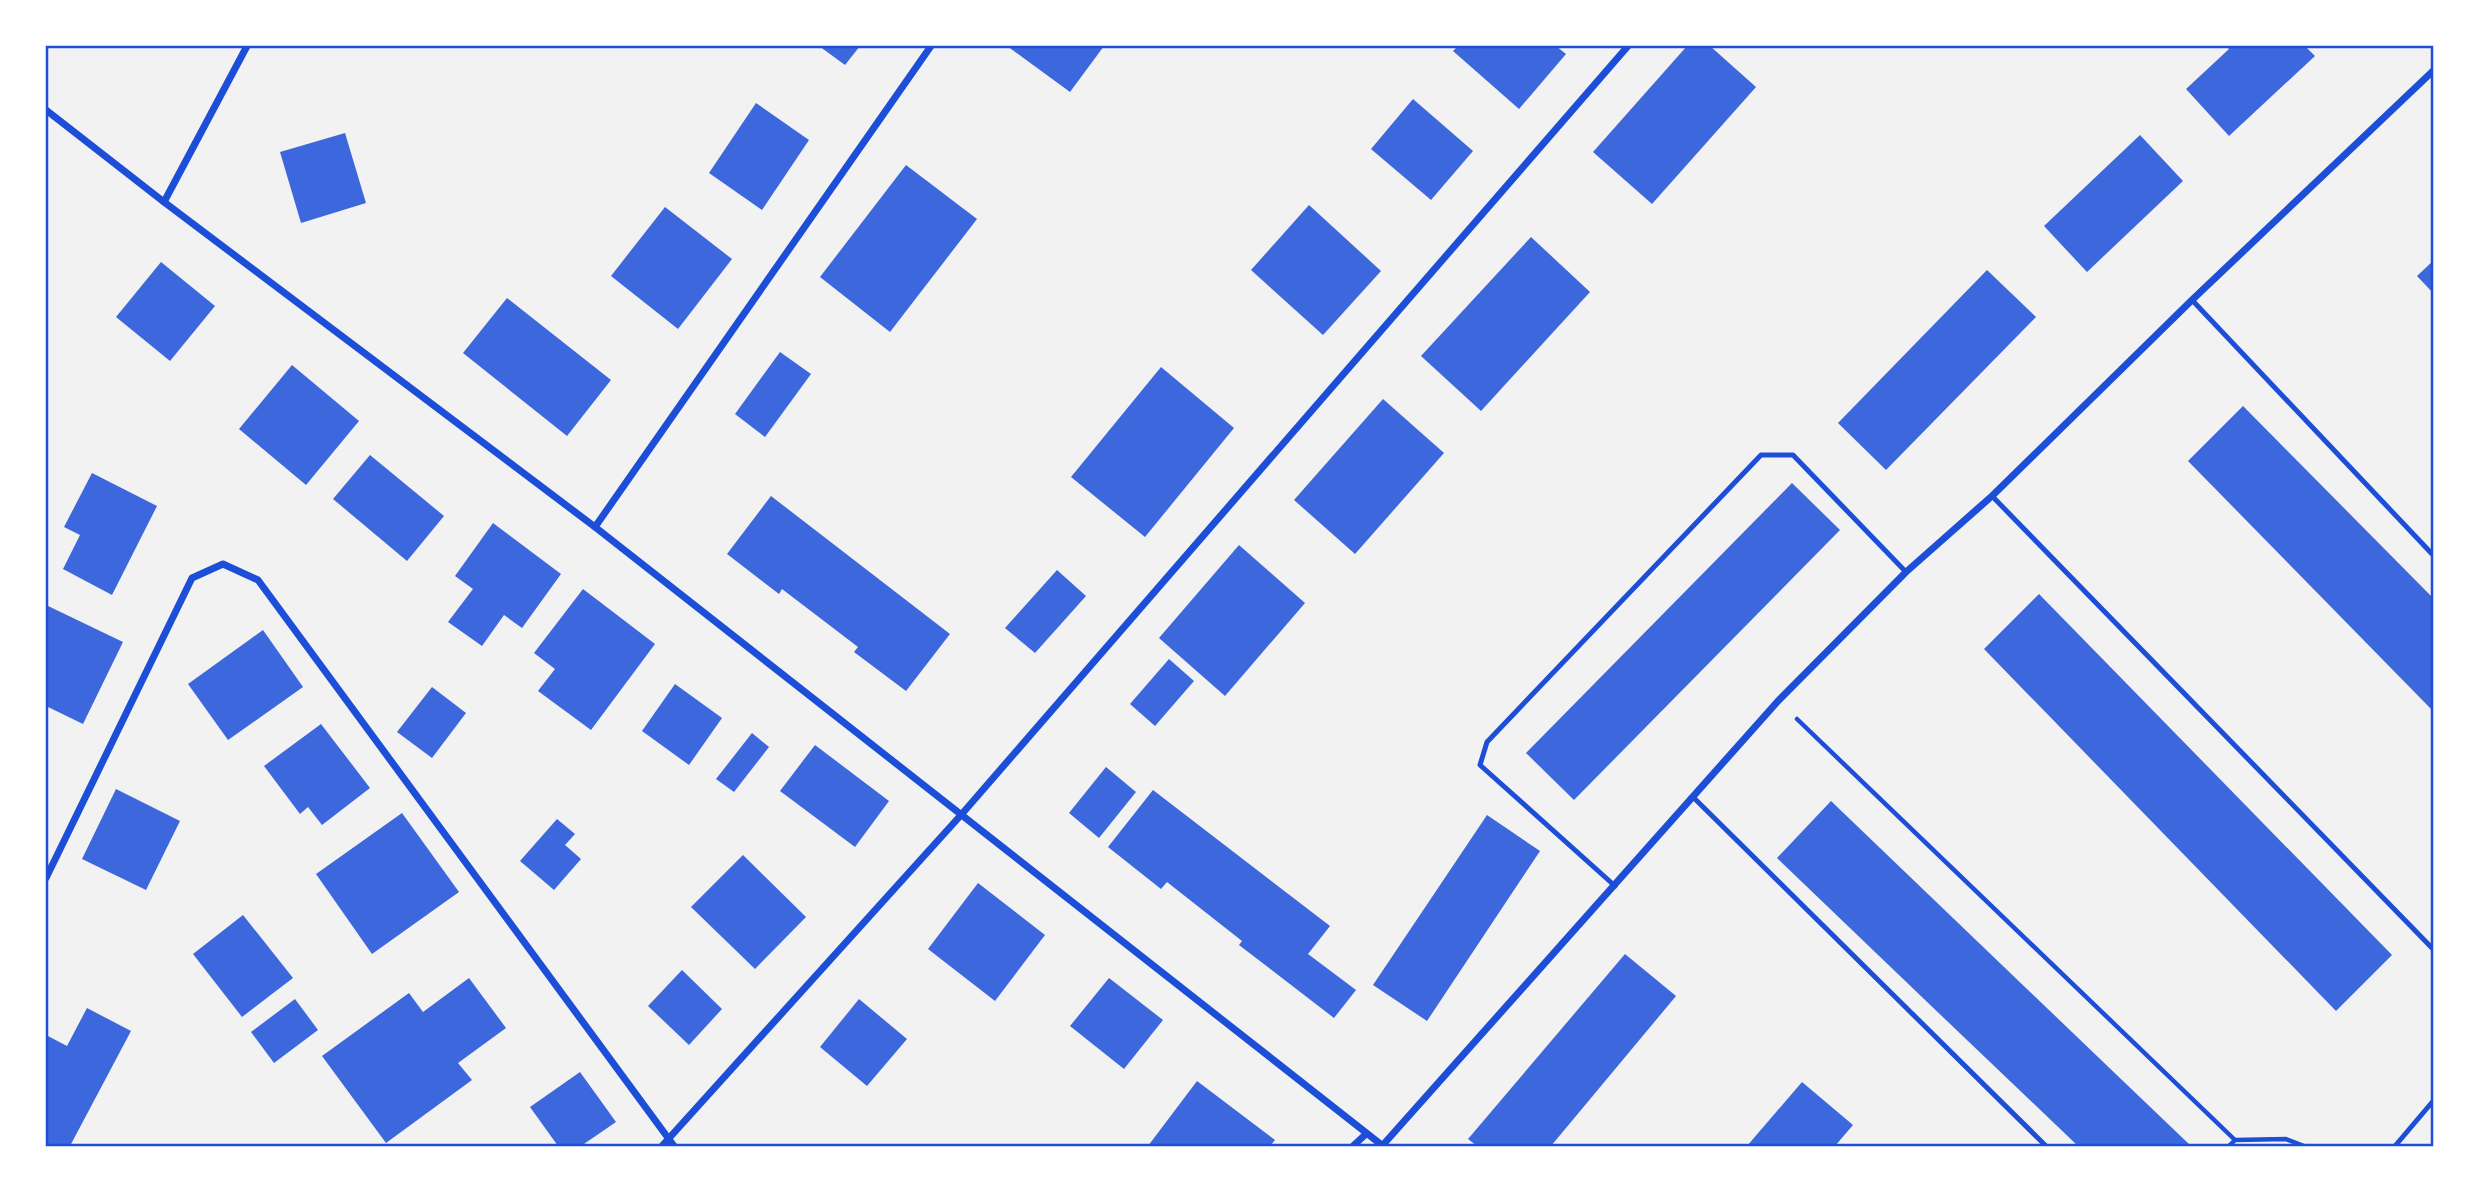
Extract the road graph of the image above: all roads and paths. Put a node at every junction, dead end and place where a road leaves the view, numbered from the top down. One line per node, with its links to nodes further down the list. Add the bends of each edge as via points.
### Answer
1 (247, 46): 6 (street)
2 (931, 46): 9 (street)
3 (1628, 46): 14 (street)
4 (2434, 70): 7 (street)
5 (46, 110): 6 (street)
6 (164, 202): 9 (street)
7 (2192, 300): 8 (street); 10 (lane)
8 (1992, 496): 11 (street); 17 (lane)
9 (596, 527): 14 (street)
10 (2434, 556)
11 (1906, 572): 12 (street); 16 (lane, via 1793,455 1761,455 1487,742 1480,765)
12 (1778, 701): 13 (street); 20 (path)
13 (1693, 797): 16 (street); 25 (lane)
14 (961, 815): 19 (street); 21 (street)
15 (46, 878): 21 (street, via 192,578 223,564 258,580)
16 (1615, 886): 24 (street)
17 (2434, 950)
18 (2434, 1100): 28 (lane)
19 (1366, 1133): 23 (street); 24 (street)
20 (2235, 1140): 26 (path); 27 (path, via 2286,1139)
21 (671, 1143): 22 (street)
22 (662, 1146)
23 (1353, 1146)
24 (1382, 1146)
25 (2046, 1146)
26 (2229, 1146)
27 (2304, 1146)
28 (2395, 1146)

